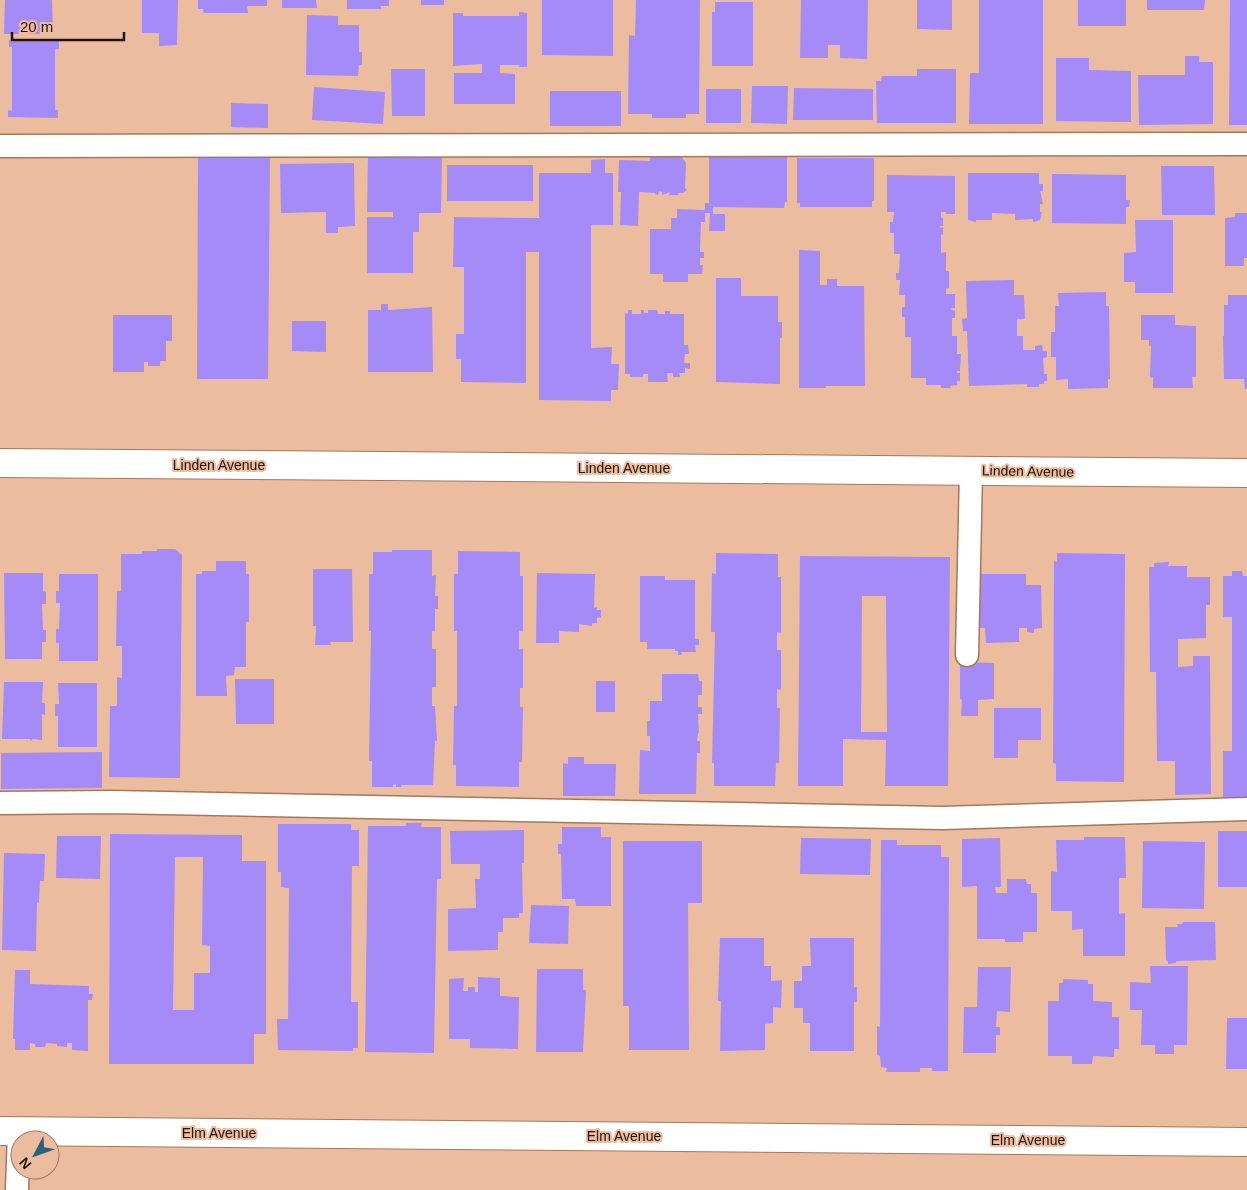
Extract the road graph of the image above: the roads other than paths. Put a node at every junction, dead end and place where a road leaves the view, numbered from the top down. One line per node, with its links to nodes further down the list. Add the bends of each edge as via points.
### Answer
1 (1247, 144): 2 (lane)
2 (0, 146)
3 (0, 463): 4 (street, Linden Avenue)
4 (972, 471): 5 (street, Linden Avenue); 6 (lane)
5 (1247, 474)
6 (966, 655)
7 (0, 803): 8 (lane, via 112,802 942,818)
8 (1247, 809)
9 (9, 1131): 10 (street, Elm Avenue); 11 (lane)
10 (1247, 1142)
11 (17, 1190)

